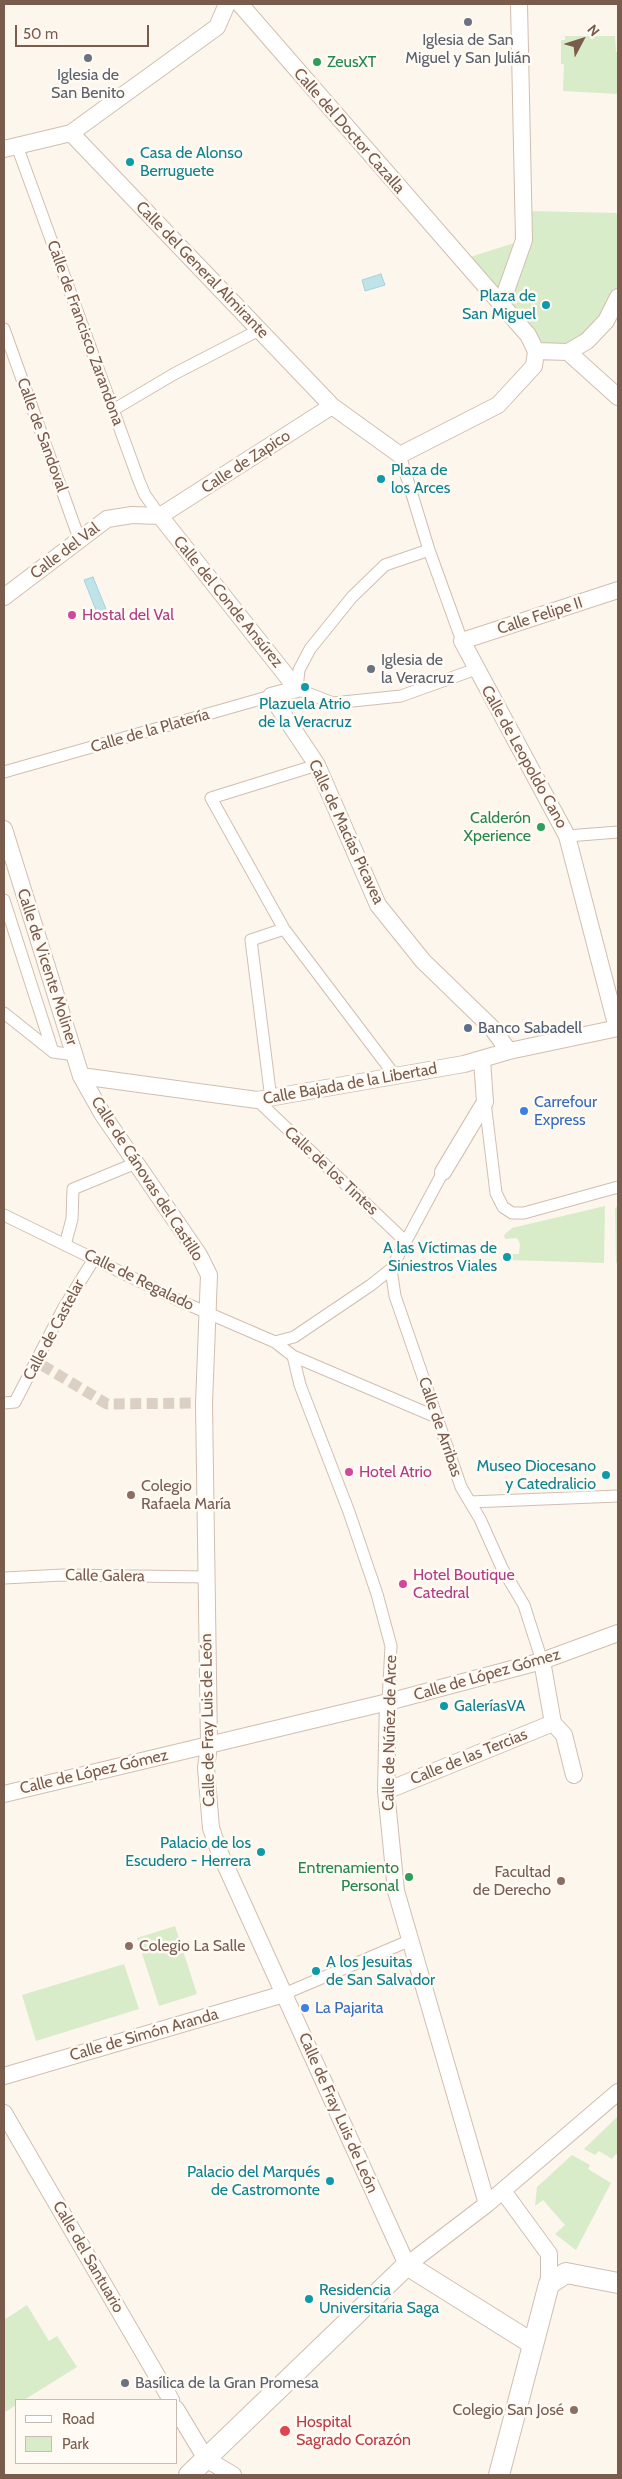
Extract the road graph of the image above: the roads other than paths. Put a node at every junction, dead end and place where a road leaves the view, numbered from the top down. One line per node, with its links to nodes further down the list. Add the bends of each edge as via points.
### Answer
1 (227, 4): 4 (street, via 217,27)
2 (240, 4): 7 (street, Calle del Doctor Cazalla)
3 (520, 4): 7 (street, via 524,240)
4 (71, 133): 5 (street); 9 (street, Calle del General Almirante)
5 (10, 147): 14 (street, Calle de Francisco Zarandona)
6 (618, 297): 11 (street, via 606,321 587,341)
7 (502, 305): 10 (street, via 528,335)
8 (4, 329): 17 (street, Calle de Sandoval)
9 (259, 330): 13 (street, Calle del General Almirante); 14 (street)
10 (536, 351): 11 (street); 15 (street, via 534,366 498,405)
11 (568, 352): 12 (street)
12 (618, 397)
13 (332, 406): 15 (street); 16 (street, Calle de Zapico)
14 (113, 410): 16 (street, Calle de Francisco Zarandona, via 145,495)
15 (400, 455): 18 (street)
16 (160, 516): 17 (street, Calle del Val, via 132,515 107,519); 23 (street, Calle del Conde Ansúrez)
17 (80, 541): 20 (street, Calle del Val)
18 (429, 550): 21 (street, Calle de Leopoldo Cano); 23 (street, via 385,565 352,597 310,649 299,670)
19 (618, 590): 21 (street, Calle Felipe II)
20 (4, 597)
21 (462, 641): 22 (street, Calle de Leopoldo Cano)
22 (476, 669): 23 (street, via 402,696 333,703); 29 (street, Calle de Leopoldo Cano)
23 (297, 688): 24 (street, Calle de la Platería)
24 (271, 696): 25 (street, Calle de Macías Picavea); 26 (street, Calle de la Platería)
25 (317, 765): 31 (street, via 212,798); 34 (street, Calle de Macías Picavea, via 378,905 422,961 491,1027)
26 (4, 772)
27 (4, 829): 36 (street, Calle de Vicente Moliner)
28 (618, 832): 29 (street)
29 (567, 836): 33 (street, Calle de Leopoldo Cano)
30 (4, 900): 35 (street)
31 (284, 929): 39 (street); 40 (street, via 251,940)
32 (4, 1014): 35 (street)
33 (618, 1029): 34 (street, Calle Bajada de la Libertad)
34 (509, 1051): 37 (street, Calle Bajada de la Libertad)
35 (53, 1052): 36 (street)
36 (75, 1055): 38 (street, Calle de Vicente Moliner)
37 (482, 1060): 39 (street, Calle Bajada de la Libertad); 41 (street)
38 (81, 1076): 40 (street, Calle Bajada de la Libertad); 42 (street, Calle de Cánovas del Castillo)
39 (396, 1077): 40 (street, Calle Bajada de la Libertad)
40 (264, 1099): 46 (street, Calle de los Tintes)
41 (485, 1102): 43 (street); 44 (street, via 496,1193 503,1207 512,1213 524,1213)
42 (136, 1164): 47 (street, via 73,1189 72,1219); 50 (street, Calle de Cánovas del Castillo, via 200,1255 209,1275)
43 (444, 1172): 46 (street)
44 (618, 1187)
45 (4, 1215): 47 (street, Calle de Regalado)
46 (405, 1241): 49 (street)
47 (65, 1245): 48 (street, Calle de Regalado)
48 (94, 1258): 50 (street, Calle de Regalado); 53 (street, Calle de Castelar, via 64,1309 40,1364)
49 (391, 1269): 51 (street, via 294,1337); 54 (street, Calle de Arribas, via 395,1296)
50 (208, 1313): 51 (street, Calle de Regalado); 57 (street, Calle de Fray Luis de León, via 201,1403)
51 (275, 1342): 52 (street, Calle de Regalado)
52 (293, 1356): 54 (street, Calle de Regalado); 61 (street, Calle de Núñez de Arce, via 300,1385 377,1594 391,1646)
53 (9, 1403)
54 (436, 1417): 56 (street, Calle de Arribas, via 461,1487)
55 (618, 1496): 56 (street)
56 (470, 1502): 60 (street, Calle de Arribas, via 524,1605)
57 (206, 1577): 58 (street, Calle Galera, via 63,1575); 63 (street, Calle de Fray Luis de León)
58 (4, 1578)
59 (618, 1634): 60 (street, Calle de López Gómez)
60 (542, 1661): 61 (street, Calle de López Gómez); 62 (street)
61 (388, 1702): 63 (street, Calle de López Gómez); 65 (street, Calle de Núñez de Arce)
62 (553, 1723): 64 (street, via 564,1735); 65 (street, Calle de las Tercias)
63 (209, 1745): 66 (street, Calle de López Gómez); 68 (street, Calle de Fray Luis de León, via 206,1768 211,1828)
64 (574, 1776)
65 (386, 1791): 67 (street, Calle de Núñez de Arce, via 396,1892)
66 (4, 1794)
67 (411, 1940): 68 (street); 73 (street, Calle de Núñez de Arce)
68 (284, 1994): 69 (street, Calle de Simón Aranda); 74 (street, Calle de Fray Luis de León)
69 (4, 2076)
70 (618, 2092): 72 (street)
71 (4, 2113): 78 (street, Calle del Santuario)
72 (502, 2191): 73 (street); 76 (street, via 549,2254)
73 (487, 2204): 74 (street)
74 (407, 2265): 77 (street); 80 (street)
75 (618, 2283): 76 (street, via 566,2274)
76 (549, 2284): 77 (street)
77 (532, 2344): 83 (street)
78 (170, 2399)
79 (178, 2411): 80 (street)
80 (206, 2459): 81 (street); 82 (street)
81 (189, 2475)
82 (232, 2475)
83 (499, 2475)

